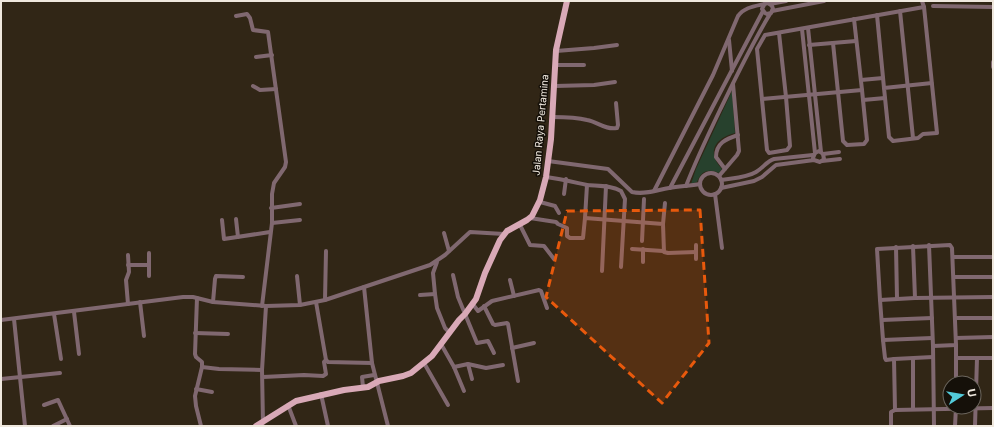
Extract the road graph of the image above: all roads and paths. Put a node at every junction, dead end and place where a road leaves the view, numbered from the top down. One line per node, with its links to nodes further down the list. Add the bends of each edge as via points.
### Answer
1 (567, 1): 24 (main road, Jalan Raya Pertamina)
2 (786, 1): 5 (street)
3 (824, 1): 12 (street)
4 (922, 1): 8 (street)
5 (777, 2): 6 (street)
6 (768, 3): 10 (street); 12 (street, via 772,6); 19 (street, via 741,12)
7 (933, 6): 9 (street)
8 (924, 7): 11 (street); 36 (street)
9 (993, 7)
10 (763, 11): 12 (street); 31 (street)
11 (900, 11): 13 (street); 39 (street)
12 (771, 12): 35 (street)
13 (877, 15): 15 (street); 32 (street)
14 (236, 16): 25 (street, via 247,14 253,30 268,32)
15 (854, 19): 16 (street); 20 (street)
16 (808, 28): 17 (street); 23 (street)
17 (802, 29): 18 (street); 44 (street)
18 (779, 33): 46 (street); 48 (street, via 765,35 757,49)
19 (728, 38): 31 (street); 73 (street, via 713,75)
20 (856, 41): 21 (street); 33 (street)
21 (834, 43): 23 (street); 43 (street)
22 (618, 45): 24 (street)
23 (809, 45): 45 (street)
24 (556, 51): 28 (main road, Jalan Raya Pertamina)
25 (272, 55): 26 (street); 41 (street)
26 (256, 57)
27 (993, 62): 30 (street)
28 (556, 65): 29 (street); 38 (main road, Jalan Raya Pertamina)
29 (584, 65)
30 (993, 67)
31 (732, 71): 35 (street); 60 (street)
32 (883, 78): 33 (street); 40 (street)
33 (861, 80): 42 (street)
34 (615, 82): 38 (street)
35 (733, 82): 52 (street); 62 (street)
36 (932, 83): 39 (street); 53 (street, via 937,133)
37 (253, 86): 41 (street, via 260,90)
38 (555, 86): 51 (main road, Jalan Raya Pertamina)
39 (907, 86): 40 (street); 53 (street)
40 (884, 88): 47 (street)
41 (276, 89): 80 (street, via 286,162 274,183)
42 (862, 90): 43 (street); 49 (street)
43 (839, 92): 45 (street); 49 (street, via 843,141 847,145 864,144 867,140)
44 (809, 94): 45 (street); 46 (street); 56 (street)
45 (815, 94): 55 (street)
46 (786, 97): 48 (street); 48 (street, via 789,148 769,153)
47 (885, 98): 49 (street); 53 (street, via 890,140)
48 (762, 99)
49 (863, 100)
50 (616, 103): 51 (street, via 617,128 604,128 586,119)
51 (552, 117): 59 (main road, Jalan Raya Pertamina)
52 (738, 135): 63 (street, via 737,155); 63 (street, via 724,141 717,148 716,157)
53 (913, 138)
54 (839, 152): 55 (street)
55 (822, 153): 56 (street); 61 (street)
56 (814, 154): 58 (street); 65 (street, via 774,159 752,174)
57 (840, 159): 61 (street)
58 (814, 160): 61 (street, via 818,163); 72 (street, via 776,165 754,181)
59 (548, 161): 64 (main road, Jalan Raya Pertamina); 73 (street, via 605,168 632,192)
60 (685, 161): 62 (street); 71 (street)
61 (822, 161)
62 (693, 167): 70 (street)
63 (725, 169): 65 (street)
64 (546, 177): 66 (street); 77 (main road, Jalan Raya Pertamina)
65 (720, 178): 67 (street, via 713,173 707,174); 72 (street)
66 (566, 179): 68 (street); 74 (street)
67 (700, 184): 70 (street); 75 (street, via 704,192)
68 (587, 185): 69 (street); 84 (street)
69 (606, 186): 85 (street); 88 (street, via 618,189 624,195)
70 (686, 186): 71 (street)
71 (670, 188): 73 (street)
72 (721, 188): 75 (street)
73 (654, 191)
74 (564, 194)
75 (715, 194): 102 (street)
76 (644, 199): 89 (street)
77 (540, 202): 81 (street, via 555,206); 83 (main road, Jalan Raya Pertamina)
78 (665, 203): 91 (street)
79 (300, 204): 80 (street)
80 (271, 208): 90 (street)
81 (560, 213)
82 (236, 218): 96 (street)
83 (530, 218): 84 (street, via 555,221 566,227 567,236 570,238 583,238); 92 (main road, Jalan Raya Pertamina)
84 (585, 218): 85 (street)
85 (604, 219): 88 (street); 120 (street)
86 (222, 220): 96 (street, via 224,238)
87 (300, 220): 90 (street)
88 (624, 221): 89 (street); 119 (street)
89 (643, 222): 91 (street); 97 (street)
90 (272, 223): 93 (street)
91 (663, 224): 107 (street)
92 (520, 225): 95 (main road, Jalan Raya Pertamina); 113 (street, via 530,245 544,246)
93 (270, 232): 96 (street); 146 (street)
94 (444, 233): 106 (street)
95 (504, 234): 106 (street, via 470,232); 143 (main road)
96 (238, 237)
97 (642, 241)
98 (696, 245): 108 (street)
99 (929, 245): 100 (street); 111 (street, via 950,245); 136 (street)
100 (913, 246): 101 (street); 135 (street)
101 (896, 247): 134 (street); 139 (street, via 877,250)
102 (722, 248)
103 (632, 249): 104 (street)
104 (643, 249): 107 (street); 116 (street)
105 (326, 251): 138 (street)
106 (449, 251): 115 (street)
107 (663, 251): 108 (street)
108 (696, 252): 114 (street)
109 (148, 253): 118 (street)
110 (128, 254): 117 (street)
111 (953, 256): 112 (street); 125 (street)
112 (993, 257)
113 (554, 259)
114 (696, 260)
115 (437, 262): 128 (street); 129 (street, via 433,273)
116 (643, 262)
117 (128, 265): 118 (street); 144 (street)
118 (149, 265): 122 (street)
119 (621, 267)
120 (602, 271)
121 (453, 275): 151 (street)
122 (149, 276)
123 (297, 276): 145 (street)
124 (243, 277): 141 (street, via 216,276)
125 (954, 277): 126 (street); 137 (street)
126 (993, 277)
127 (510, 280): 131 (street)
128 (364, 287): 138 (street); 181 (street)
129 (435, 294): 130 (street); 158 (street, via 437,308 445,328)
130 (420, 295)
131 (514, 296): 147 (street, via 492,301); 148 (street, via 539,290)
132 (993, 297): 137 (street)
133 (197, 298): 140 (street); 141 (street); 159 (street)
134 (897, 298): 135 (street); 139 (street)
135 (915, 298): 136 (street)
136 (931, 298): 137 (street); 152 (street)
137 (955, 298): 153 (street)
138 (325, 300): 142 (street)
139 (880, 300): 157 (street)
140 (140, 302): 144 (street); 161 (street)
141 (213, 302): 146 (street)
142 (316, 302): 145 (street); 180 (street)
143 (472, 303): 147 (street, via 477,311); 151 (main road)
144 (128, 304): 149 (street)
145 (300, 305): 146 (street)
146 (264, 306): 187 (street)
147 (484, 306): 170 (street, via 493,324 508,324)
148 (547, 308)
149 (74, 312): 150 (street); 172 (street)
150 (54, 314): 155 (street); 177 (street)
151 (465, 314): 158 (main road); 171 (street, via 477,343 488,341)
152 (932, 318): 157 (street); 163 (street)
153 (955, 318): 154 (street); 164 (street)
154 (993, 318)
155 (14, 319): 156 (street); 192 (street)
156 (1, 320)
157 (882, 320): 165 (street)
158 (450, 332): 167 (main road)
159 (195, 333): 160 (street); 185 (street, via 195,354 202,362)
160 (228, 334)
161 (144, 336)
162 (993, 337): 164 (street)
163 (932, 338): 165 (street); 168 (street)
164 (956, 338): 169 (street)
165 (884, 340): 178 (street, via 886,360)
166 (534, 343): 170 (street)
167 (441, 344): 182 (main road); 186 (street)
168 (933, 346): 169 (street); 173 (street)
169 (956, 346): 174 (street)
170 (512, 348): 196 (street)
171 (494, 353)
172 (79, 354)
173 (933, 357): 179 (street); 208 (street)
174 (956, 358): 175 (street); 190 (street)
175 (976, 358): 176 (street); 191 (street)
176 (993, 358)
177 (61, 359)
178 (894, 359): 179 (street); 211 (street)
179 (913, 359): 207 (street)
180 (326, 360): 181 (street); 193 (street, via 326,374 323,376)
181 (372, 363): 189 (street)
182 (424, 363): 197 (main road, via 411,373); 205 (street)
183 (468, 364): 184 (street, via 487,368); 186 (street); 195 (street)
184 (503, 365)
185 (202, 366): 187 (street); 199 (street)
186 (454, 367): 200 (street)
187 (262, 370): 193 (street)
188 (60, 373): 192 (street)
189 (374, 375): 197 (street); 198 (street, via 362,377)
190 (956, 375)
191 (976, 375)
192 (20, 377): 194 (street); 216 (street)
193 (262, 377): 215 (street)
194 (1, 379)
195 (472, 379)
196 (518, 381)
197 (377, 382): 198 (main road); 223 (street)
198 (363, 388): 202 (main road)
199 (196, 389): 201 (street); 219 (street, via 196,406)
200 (464, 391)
201 (212, 392)
202 (321, 394): 204 (main road); 222 (street)
203 (44, 405): 214 (street, via 58,400)
204 (288, 405): 215 (main road); 221 (street)
205 (448, 405)
206 (993, 408): 210 (street)
207 (913, 409): 208 (street); 211 (street)
208 (934, 409): 209 (street); 225 (street)
209 (942, 409)
210 (982, 409)
211 (895, 410): 224 (street, via 891,412)
212 (956, 415): 226 (street)
213 (975, 415): 227 (street)
214 (67, 419): 217 (street); 218 (street)
215 (263, 423): 220 (main road)
216 (25, 426)
217 (53, 426)
218 (70, 426)
219 (201, 426)
220 (256, 426)
221 (296, 426)
222 (328, 426)
223 (388, 426)
224 (891, 426)
225 (934, 426)
226 (955, 426)
227 (975, 426)

